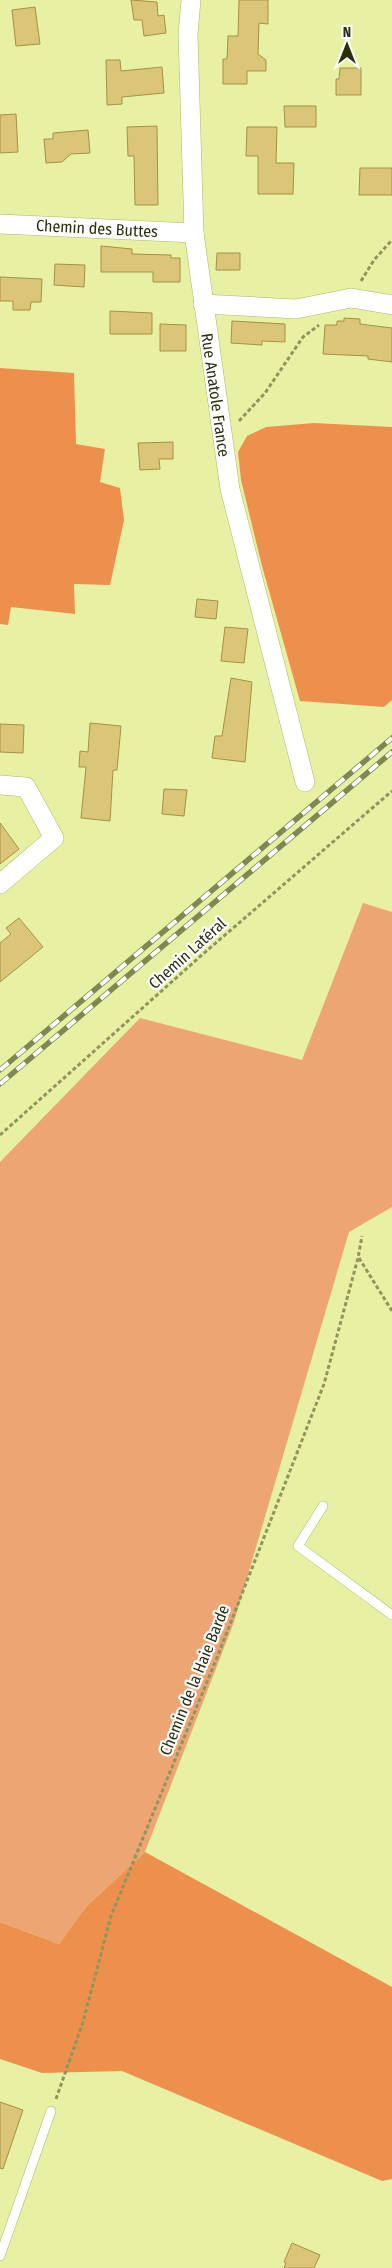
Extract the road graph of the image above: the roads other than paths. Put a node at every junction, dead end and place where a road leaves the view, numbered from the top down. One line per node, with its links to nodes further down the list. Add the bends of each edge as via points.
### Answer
1 (191, 0): 3 (street, Rue Anatole France, via 188,34)
2 (0, 224): 3 (street, Chemin des Buttes)
3 (194, 233): 4 (street, Rue Anatole France)
4 (203, 304): 5 (street, via 296,310 350,298); 6 (street, Rue Anatole France, via 230,490)
5 (392, 305)
6 (305, 782)
7 (0, 785): 8 (street, via 26,787 54,838)
8 (0, 884)
9 (323, 1506): 10 (lane, via 298,1546)
10 (392, 1616)
11 (51, 2111): 12 (lane)
12 (0, 2256)

